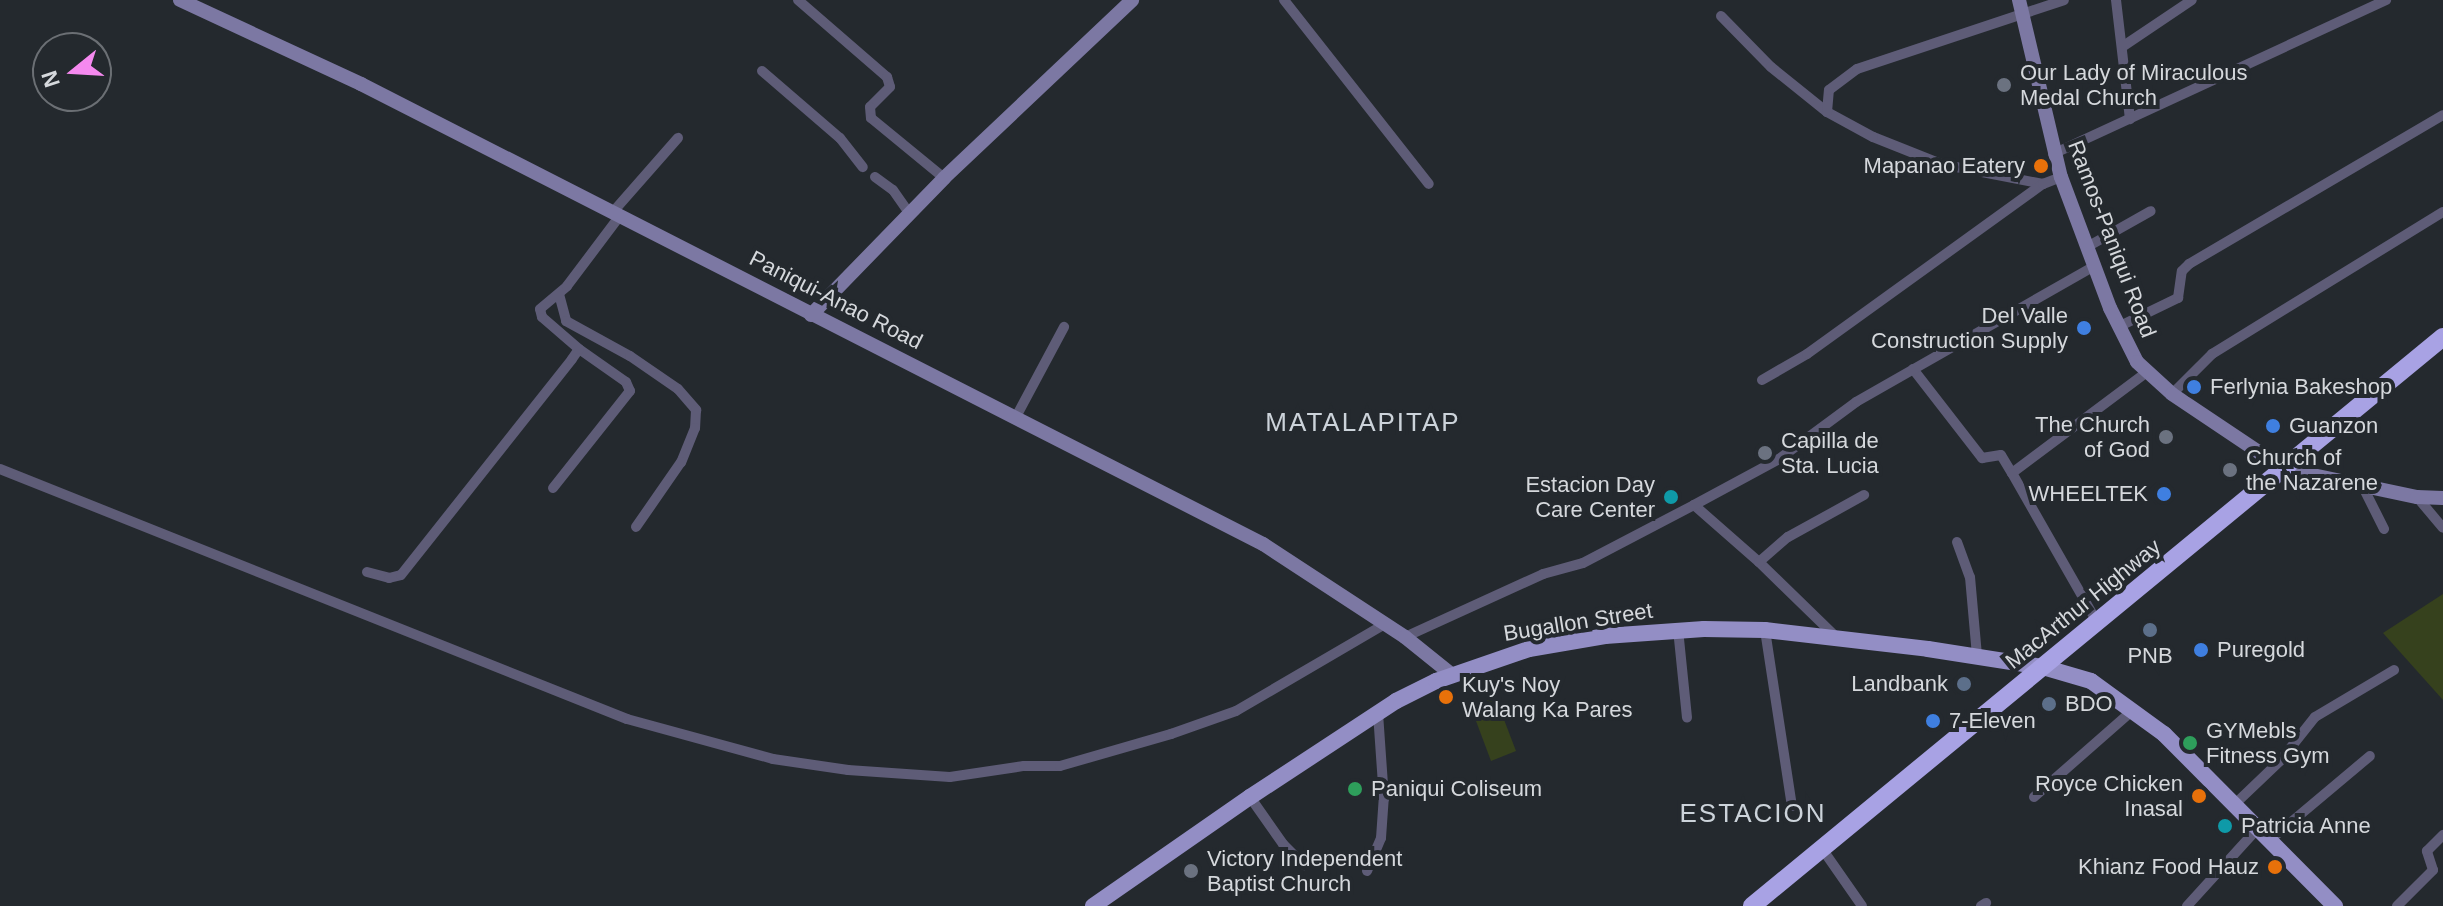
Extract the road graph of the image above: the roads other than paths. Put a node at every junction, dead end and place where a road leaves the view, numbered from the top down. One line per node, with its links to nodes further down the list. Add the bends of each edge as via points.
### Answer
1 (180, 0): 27 (main road, Paniqui-Anao Road, via 374,90)
2 (798, 0): 21 (street, via 887,77 890,87 870,107 871,118)
3 (1132, 0): 21 (main road)
4 (1284, 0): 22 (street)
5 (2064, 0): 9 (street)
6 (2116, 0): 11 (street)
7 (2192, 0): 11 (street)
8 (2386, 0): 15 (street)
9 (2020, 7): 13 (street, via 1857,69 1829,90); 17 (main road, Ramos-Paniqui Road)
10 (1721, 16): 13 (street, via 1771,67)
11 (2122, 47): 15 (street)
12 (762, 71): 18 (street, via 840,138)
13 (1827, 112): 23 (street, via 1941,164)
14 (2443, 115): 33 (street, via 2189,264 2182,271 2178,298)
15 (2130, 119): 17 (street)
16 (678, 138): 27 (street)
17 (2053, 154): 20 (main road, Ramos-Paniqui Road)
18 (863, 167)
19 (875, 177): 26 (street, via 893,190)
20 (2061, 177): 23 (street); 28 (main road, Ramos-Paniqui Road)
21 (944, 178): 26 (main road)
22 (1429, 184)
23 (2043, 184): 38 (street, via 1807,354)
24 (2151, 211): 28 (street)
25 (2443, 212): 39 (street, via 2212,354)
26 (910, 214): 31 (main road)
27 (616, 215): 30 (street); 31 (main road, Paniqui-Anao Road)
28 (2087, 247): 29 (main road, Ramos-Paniqui Road)
29 (2094, 266): 33 (main road, Ramos-Paniqui Road); 36 (street)
30 (559, 294): 35 (street, via 542,305 542,317); 50 (street, via 566,321 630,356 678,389 696,410 695,428 681,462)
31 (811, 315): 40 (main road, Paniqui-Anao Road)
32 (1064, 327): 40 (street)
33 (2118, 327): 37 (main road, Ramos-Paniqui Road)
34 (2443, 337): 42 (highway, MacArthur Highway)
35 (579, 349): 45 (street, via 626,382 630,391); 55 (street, via 401,575 389,578)
36 (1913, 369): 43 (street, via 1982,458 2001,455); 49 (street, via 1829,419 1779,459)
37 (2147, 372): 39 (main road, Ramos-Paniqui Road); 43 (street)
38 (1762, 380)
39 (2172, 394): 42 (main road, Ramos-Paniqui Road)
40 (1017, 415): 56 (main road, Paniqui-Anao Road, via 1263,544)
41 (0, 469): 56 (street, via 627,719 773,759 848,770 950,777 1060,766 1236,711)
42 (2284, 469): 44 (main road); 57 (highway, MacArthur Highway)
43 (2012, 473): 57 (street)
44 (2363, 487): 47 (main road); 52 (street)
45 (553, 488)
46 (1864, 495): 54 (street, via 1788,537)
47 (2417, 497): 48 (main road); 51 (street)
48 (2443, 498)
49 (1694, 505): 54 (street); 60 (street, via 1583,563 1543,574)
50 (636, 527)
51 (2443, 528)
52 (2384, 529)
53 (1957, 542): 62 (street, via 1970,577)
54 (1759, 562): 61 (street)
55 (367, 572)
56 (1385, 624): 60 (main road, Paniqui-Anao Road)
57 (2098, 624): 63 (highway, MacArthur Highway)
58 (1678, 629): 59 (main road, Bugallon Street); 65 (main road, Bugallon Street, via 1529,649); 68 (street)
59 (1765, 630): 61 (main road, Bugallon Street); 73 (street)
60 (1405, 637): 65 (main road, Paniqui-Anao Road)
61 (1836, 637): 62 (main road, Bugallon Street)
62 (1977, 656): 63 (main road, Bugallon Street)
63 (2043, 667): 66 (main road, Bugallon Street, via 2091,681); 76 (highway, MacArthur Highway)
64 (2394, 670): 72 (street, via 2315,717)
65 (1451, 674): 67 (main road, Bugallon Street)
66 (2134, 709): 71 (street); 72 (main road, Bugallon Street)
67 (1378, 713): 70 (main road, Bugallon Street); 78 (street, via 1384,799 1381,838)
68 (1687, 718)
69 (2370, 756): 74 (street)
70 (1250, 797): 77 (street); 79 (main road, Bugallon Street)
71 (2034, 797)
72 (2236, 803): 74 (main road, Bugallon Street)
73 (1792, 806)
74 (2265, 833): 82 (street); 83 (main road, Bugallon Street)
75 (2443, 835): 84 (street, via 2427,851 2433,870)
76 (1823, 850): 80 (highway, MacArthur Highway); 81 (street)
77 (1304, 865)
78 (1367, 871)
79 (1093, 906)
80 (1752, 906)
81 (1862, 906)
82 (2187, 906)
83 (2335, 906)
84 (2397, 906)

